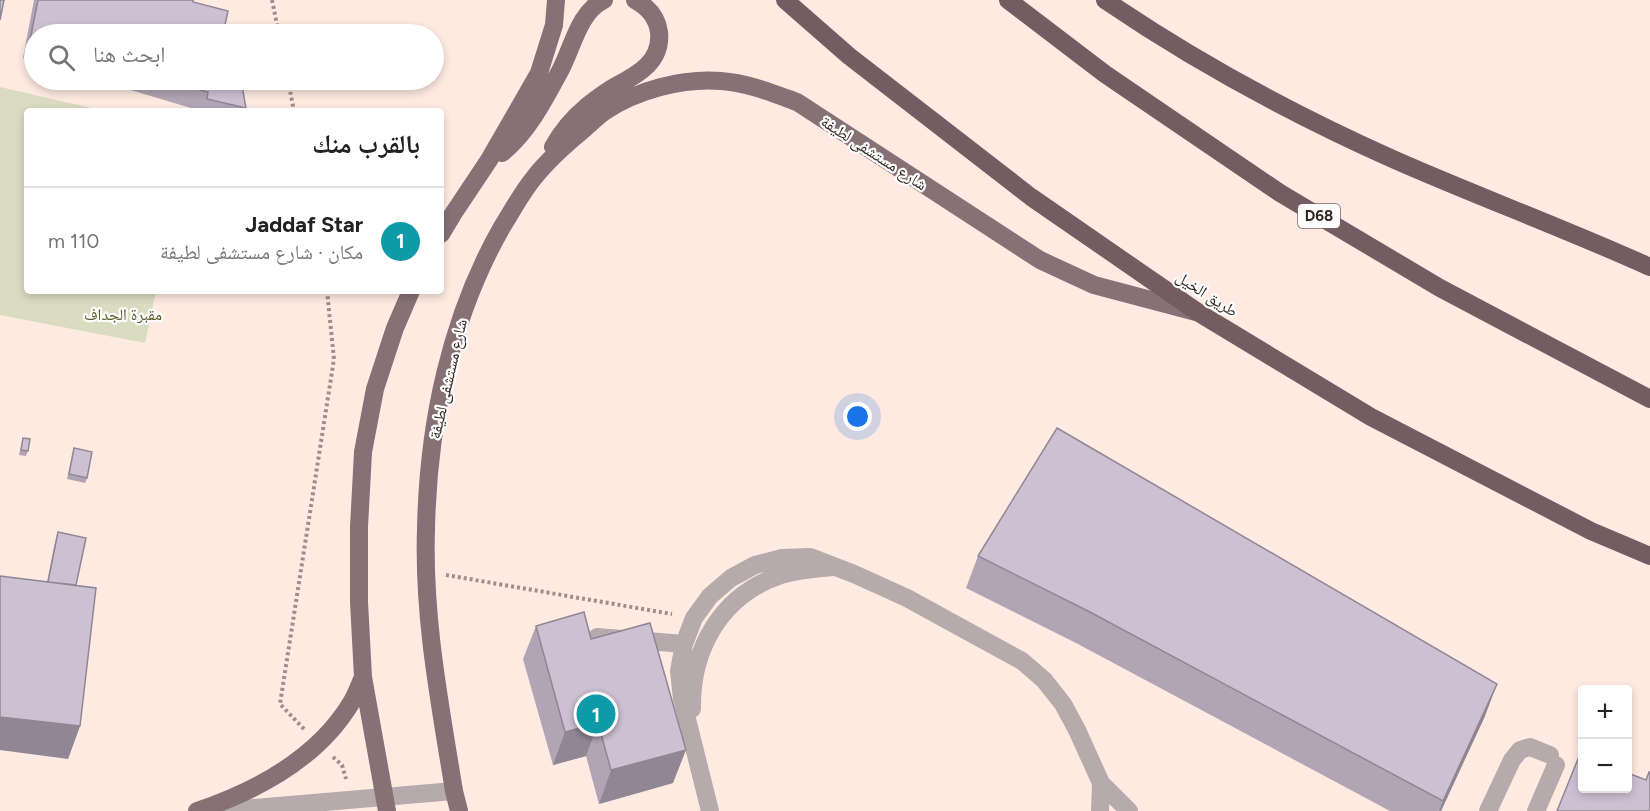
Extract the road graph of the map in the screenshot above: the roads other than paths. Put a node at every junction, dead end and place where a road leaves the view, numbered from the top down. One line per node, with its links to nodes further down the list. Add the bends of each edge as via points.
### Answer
1 (556, 0): 7 (main road, via 554,25 539,73)
2 (604, 0): 7 (main road, via 584,17 562,67 525,128 503,152)
3 (635, 0): 8 (main road, via 646,6 658,26 660,38 653,61 583,109 557,139)
4 (785, 0): 12 (highway, طريق الخيل, via 849,56 1031,197)
5 (1008, 0): 13 (highway, D68, via 1105,74 1280,193 1440,288)
6 (1105, 0): 10 (highway, via 1196,58 1328,129)
7 (489, 160): 9 (main road)
8 (533, 179): 12 (main road, شارع مستشفى لطيفة, via 605,111 641,93 680,82 720,81 760,88 797,102 1040,261 1094,285); 21 (main road, شارع مستشفى لطيفة, via 494,242 464,310 439,406 430,468 426,592)
9 (444, 229)
10 (1650, 267)
11 (410, 294): 18 (main road, via 375,389 363,453 359,527)
12 (1199, 313): 14 (highway, طريق الخيل, via 1371,417 1591,531)
13 (1650, 399)
14 (1650, 556)
15 (835, 567): 17 (street, via 810,557 782,558 755,565 710,596 694,618); 19 (street, via 781,575 756,586 717,622 703,645 695,671); 20 (street, via 907,598 1022,661 1063,704)
16 (597, 637): 17 (street)
17 (684, 644): 19 (street, via 679,671)
18 (363, 677): 22 (main road); 23 (main road, via 351,703 318,743 265,781)
19 (693, 747): 27 (street)
20 (1101, 783): 28 (street); 29 (street)
21 (454, 791): 22 (street); 26 (main road, شارع مستشفى لطيفة)
22 (385, 803): 24 (street, via 353,798); 25 (main road)
23 (197, 811)
24 (219, 811)
25 (400, 811)
26 (459, 811)
27 (710, 811)
28 (1100, 811)
29 (1129, 811)
30 (1488, 811): 31 (street, via 1512,760 1520,750 1530,747 1553,760)
31 (1536, 811)

